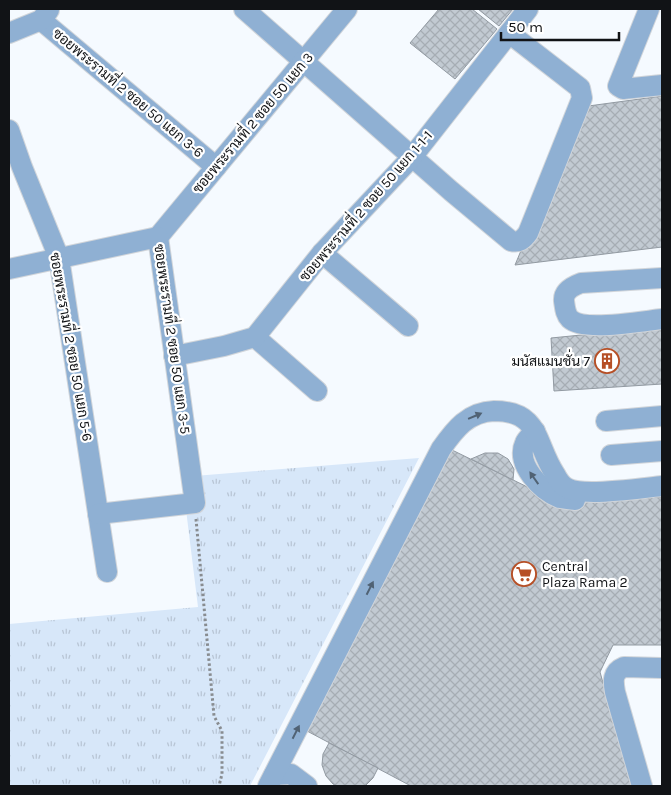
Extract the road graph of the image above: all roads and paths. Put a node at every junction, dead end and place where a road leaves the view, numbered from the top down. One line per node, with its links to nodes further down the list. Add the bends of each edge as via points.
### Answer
1 (244, 9): 8 (street)
2 (347, 9): 8 (street, ซอยพระรามที่ 2 ซอย 50 แยก 3)
3 (528, 9): 7 (street, ซอยพระรามที่ 2 ซอย 50 แยก 1-1-1)
4 (649, 9): 9 (street, via 618,86 623,89)
5 (46, 14): 6 (street); 12 (street, ซอยพระรามที่ 2 ซอย 50 แยก 3-6)
6 (9, 33)
7 (509, 33): 11 (street, ซอยพระรามที่ 2 ซอย 50 แยก 1-1-1); 11 (street, via 580,88 582,98 524,238 511,241)
8 (305, 61): 11 (street); 12 (street, ซอยพระรามที่ 2 ซอย 50 แยก 3)
9 (662, 85)
10 (9, 130): 13 (street, ซอยพระรามที่ 2 ซอย 50 แยก 5-6)
11 (412, 157): 15 (street, ซอยพระรามที่ 2 ซอย 50 แยก 1-1-1)
12 (216, 167): 14 (street, ซอยพระรามที่ 2 ซอย 50 แยก 3)
13 (15, 169): 16 (street, ซอยพระรามที่ 2 ซอย 50 แยก 5-6)
14 (158, 237): 16 (street, ซอยพระรามที่ 2 ซอย 50 แยก 3-5); 22 (street, ซอยพระรามที่ 2 ซอย 50 แยก 3-5)
15 (322, 253): 20 (street); 21 (street, ซอยพระรามที่ 2 ซอย 50 แยก 1-1-1)
16 (59, 258): 17 (street, ซอยพระรามที่ 2 ซอย 50 แยก 3-5); 32 (street, ซอยพระรามที่ 2 ซอย 50 แยก 5-6)
17 (9, 269)
18 (662, 278): 19 (street, via 581,283 569,288 564,298 565,312 570,319 590,326)
19 (662, 319)
20 (408, 326)
21 (255, 337): 22 (street); 23 (street)
22 (174, 356): 31 (street, ซอยพระรามที่ 2 ซอย 50 แยก 3-5)
23 (317, 391)
24 (662, 416): 25 (street)
25 (606, 421)
26 (535, 431): 29 (street, via 547,462 562,486 569,490); 30 (street, one-way to 26, via 578,500 552,494 538,485 526,465 524,445); 35 (street, one-way to 26, via 449,437 473,415 489,412 514,413 527,420)
27 (662, 451): 28 (street)
28 (611, 455)
29 (662, 486)
30 (662, 494)
31 (195, 504): 32 (street); 36 (path, via 214,716 222,731)
32 (98, 514): 33 (street, ซอยพระรามที่ 2 ซอย 50 แยก 5-6)
33 (107, 572)
34 (662, 668): 38 (street, via 624,667 614,675 615,692)
35 (272, 783): 37 (street, via 291,774)
36 (219, 786)
37 (307, 786)
38 (642, 786)

